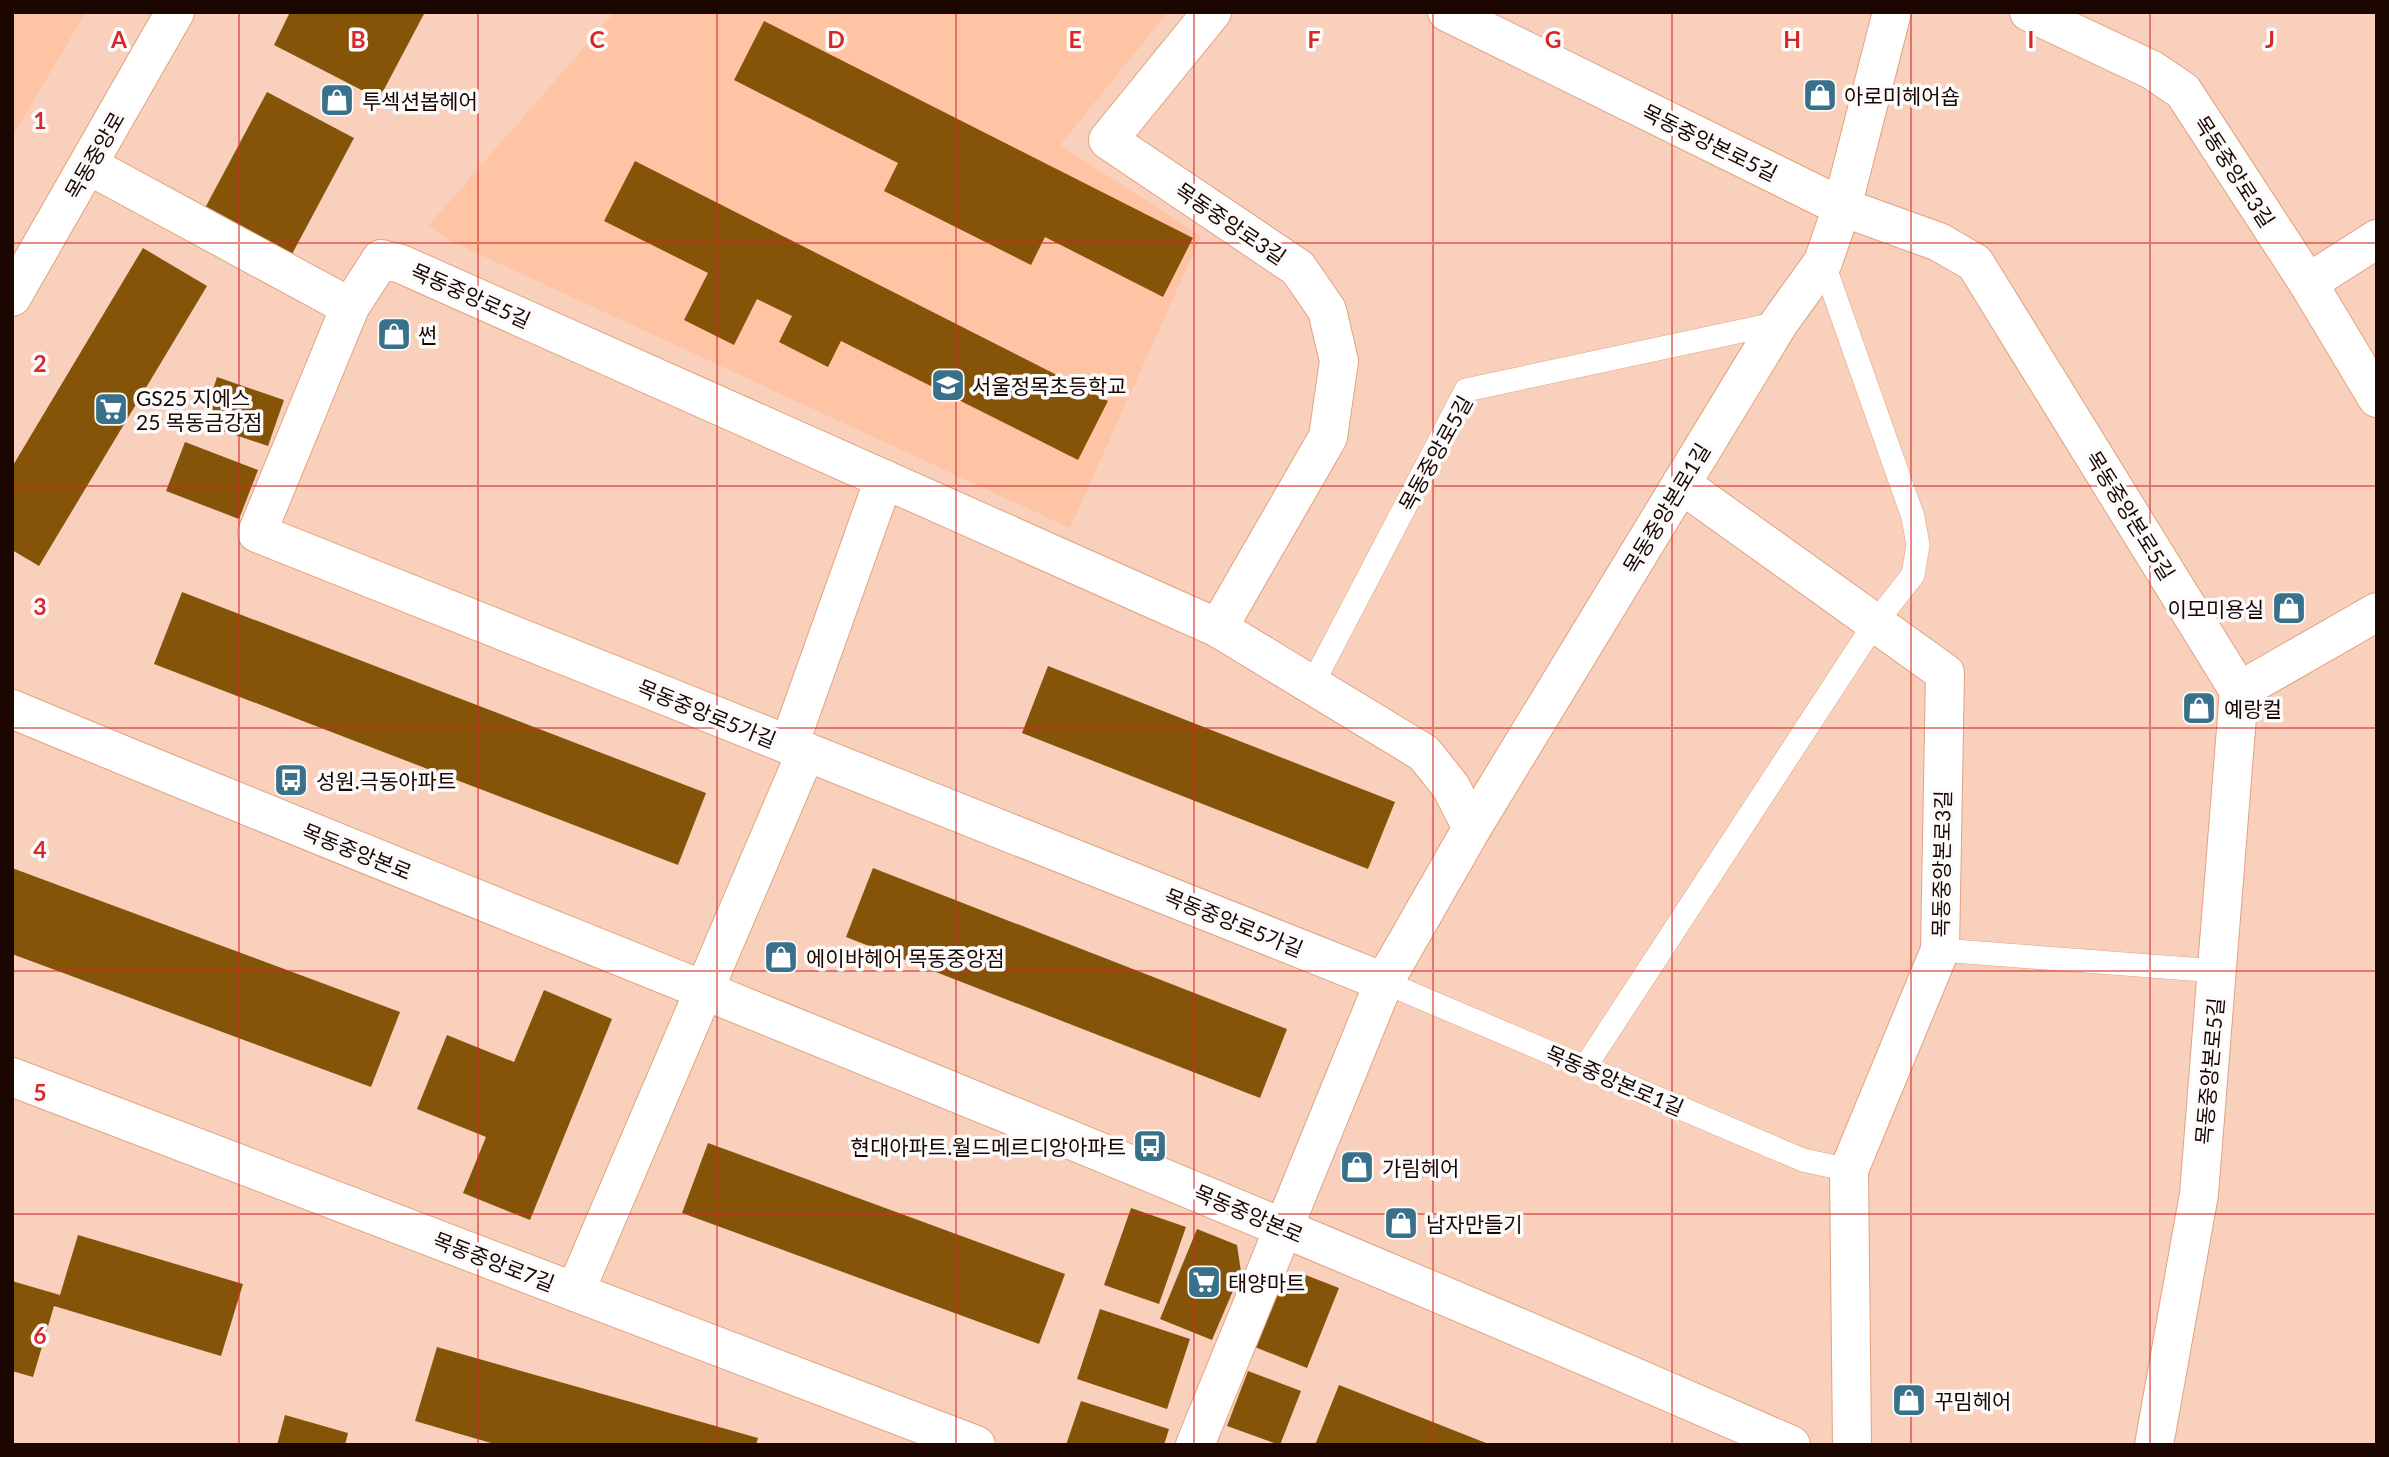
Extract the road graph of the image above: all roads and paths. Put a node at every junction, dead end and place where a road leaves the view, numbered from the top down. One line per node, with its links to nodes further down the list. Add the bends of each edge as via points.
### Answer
1 (176, 12): 6 (street, 목동중앙로)
2 (1212, 12): 19 (street, 목동중앙로3길, via 1108,140 1298,268 1327,310 1339,361 1328,437)
3 (1447, 12): 7 (street, 목동중앙본로5길)
4 (1892, 12): 7 (street, 목동중앙본로1길)
5 (2029, 12): 10 (street, 목동중앙로3길, via 2152,70 2183,91)
6 (88, 165): 11 (street, 목동중앙로); 12 (street)
7 (1842, 206): 9 (street, 목동중앙본로1길); 21 (street, 목동중앙본로5길, via 1939,242 1975,263)
8 (2377, 239): 10 (street)
9 (1823, 262): 13 (street, 목동중앙본로1길); 18 (lane, via 1909,505 1918,545 1913,575)
10 (2308, 283): 14 (street, 목동중앙로3길)
11 (12, 297)
12 (349, 307): 15 (street, 목동중앙로5길, via 382,259 401,264); 23 (street, 목동중앙로5가길, via 257,533)
13 (1779, 323): 16 (street, 목동중앙본로1길); 20 (lane, 목동중앙로5길, via 1466,390)
14 (2377, 398)
15 (884, 479): 19 (street, 목동중앙로5길); 23 (street)
16 (1681, 484): 18 (street, 목동중앙본로3길); 24 (street, 목동중앙본로1길)
17 (2377, 612): 21 (street)
18 (1875, 623): 25 (street, 목동중앙본로3길, via 1945,673); 29 (lane)
19 (1218, 628): 20 (street, 목동중앙로5길)
20 (1311, 685): 24 (street, 목동중앙로5길, via 1424,753 1451,787)
21 (2239, 691): 26 (street, 목동중앙본로5길)
22 (12, 709): 28 (street, 목동중앙본로)
23 (798, 748): 27 (street, 목동중앙로5가길); 28 (street)
24 (1472, 828): 27 (street, 목동중앙본로1길)
25 (1940, 950): 26 (lane); 31 (street, 목동중앙본로3길)
26 (2217, 971): 38 (street, 목동중앙본로5길, via 2199,1194)
27 (1384, 982): 29 (lane, 목동중앙본로1길); 32 (street, 목동중앙본로1길)
28 (702, 990): 32 (street, 목동중앙본로); 33 (street)
29 (1585, 1067): 31 (lane, 목동중앙본로1길, via 1803,1160)
30 (12, 1077): 33 (street, 목동중앙로7길)
31 (1849, 1170): 37 (street, 목동중앙본로3길)
32 (1283, 1228): 35 (street, 목동중앙본로1길); 36 (street, 목동중앙본로)
33 (575, 1292): 34 (street, 목동중앙로7길)
34 (976, 1445)
35 (1195, 1445)
36 (1791, 1445)
37 (1852, 1445)
38 (2154, 1445)

